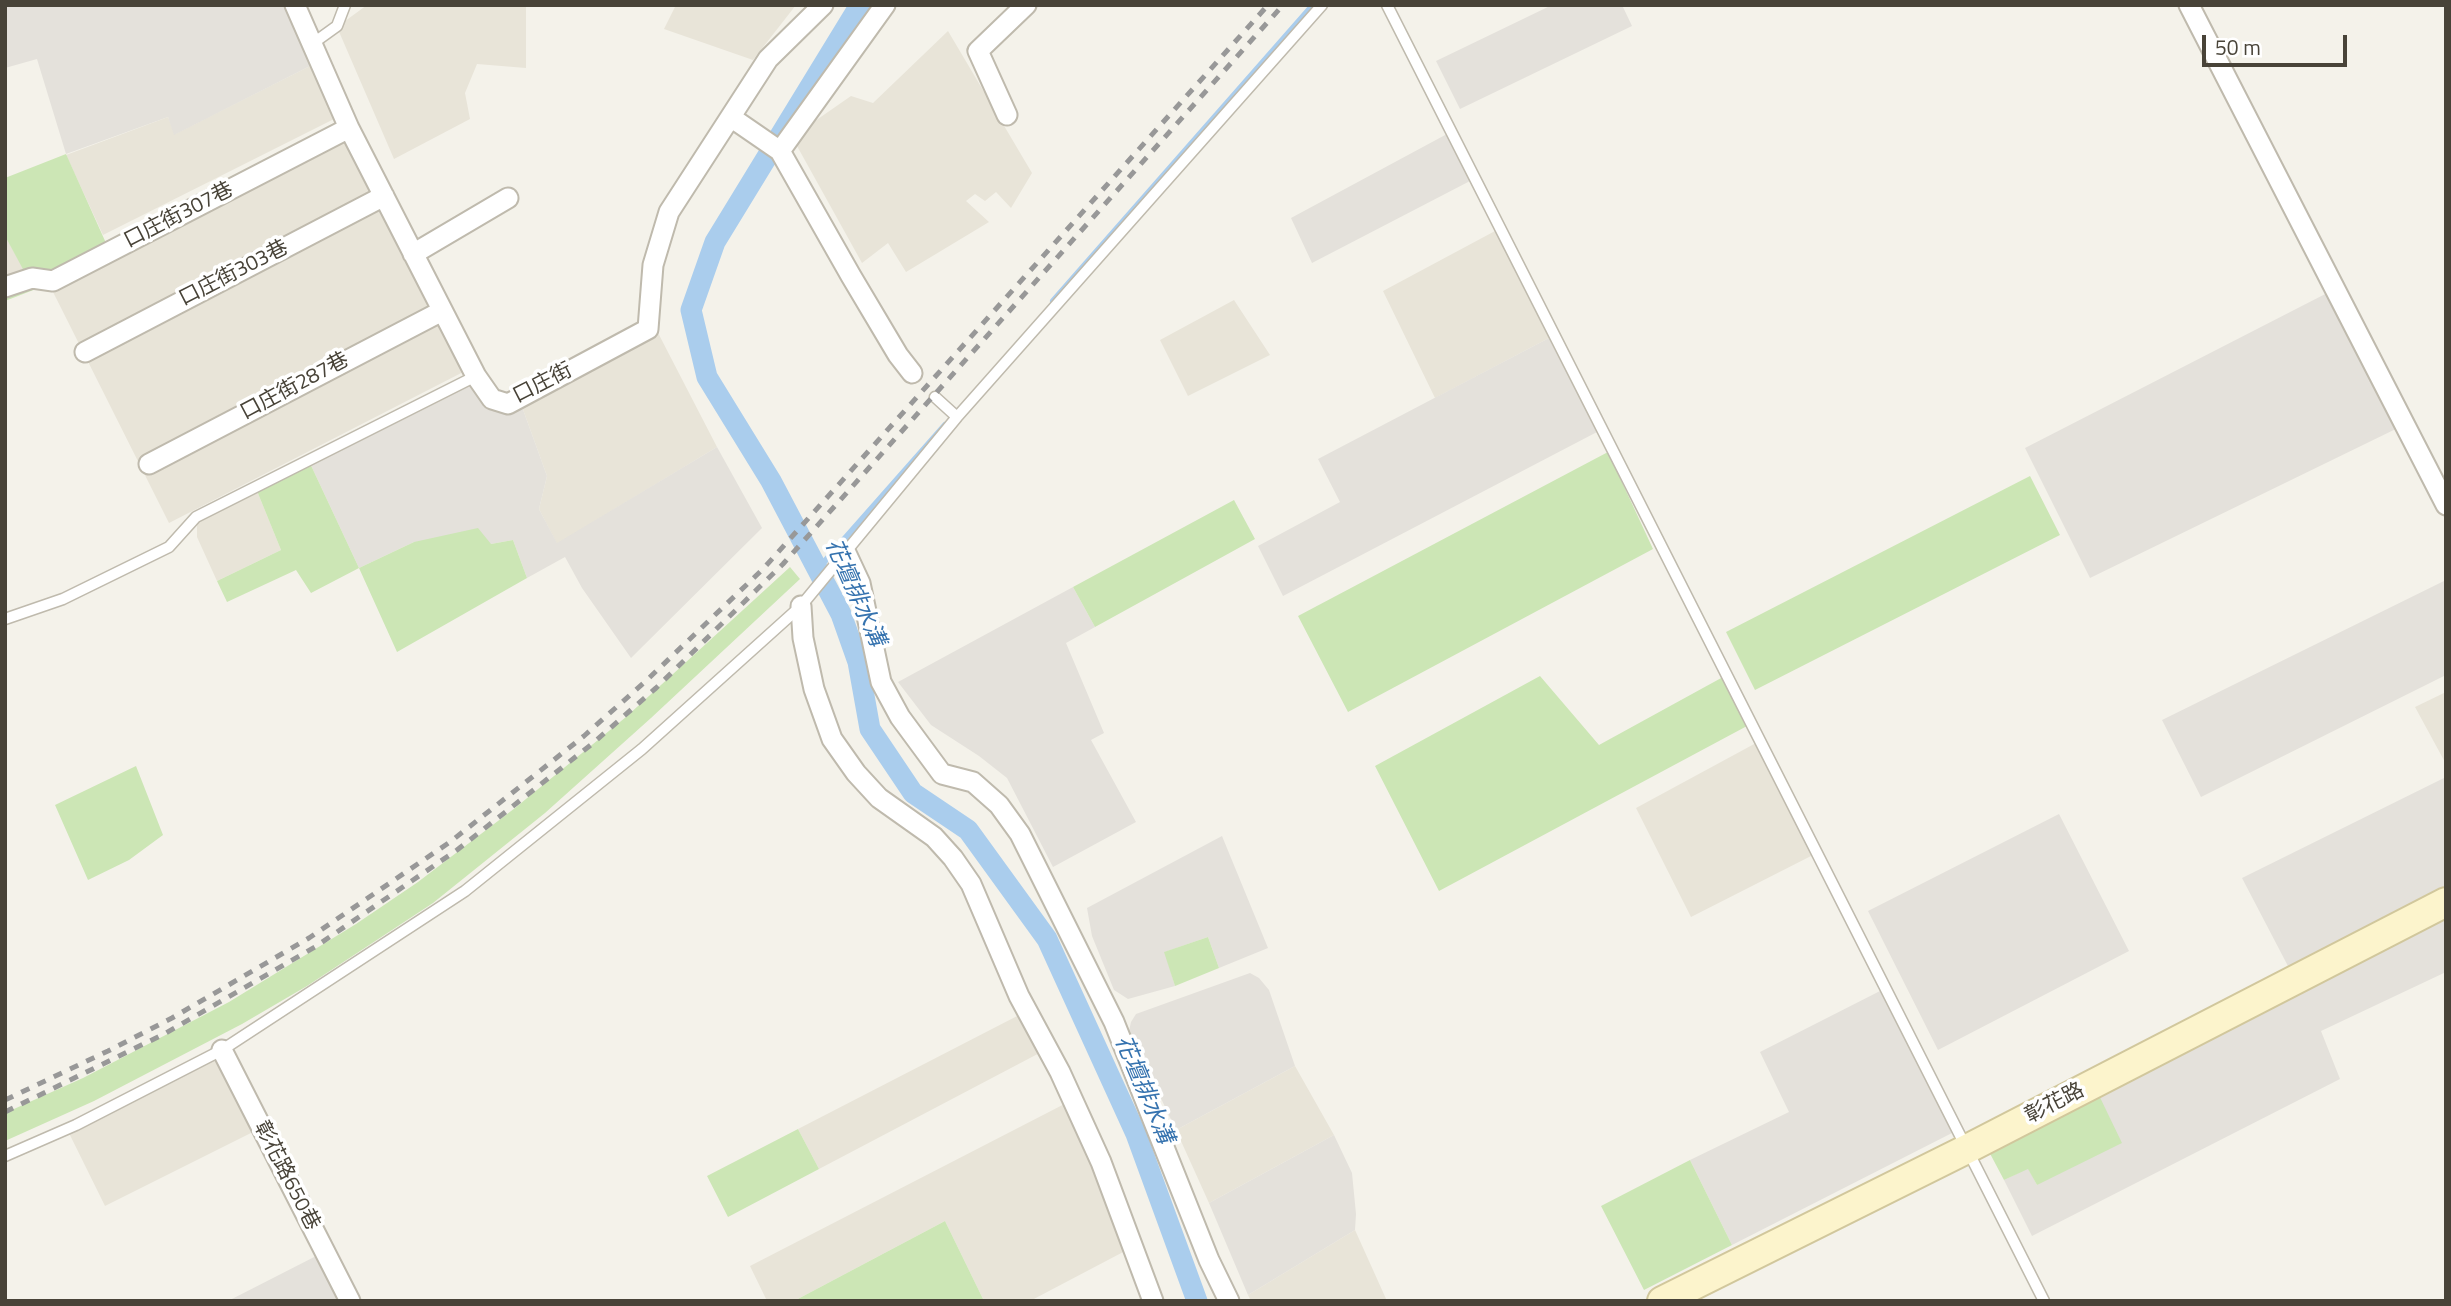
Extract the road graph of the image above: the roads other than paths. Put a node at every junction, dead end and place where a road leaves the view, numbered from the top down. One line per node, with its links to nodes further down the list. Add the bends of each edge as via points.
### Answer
1 (295, 5): 9 (street, 口庄街)
2 (345, 5): 9 (lane, via 337,26)
3 (823, 5): 11 (street, 口庄街, via 768,59)
4 (885, 5): 13 (street)
5 (1026, 5): 10 (street, via 978,51)
6 (1322, 5): 23 (lane)
7 (1387, 5): 31 (lane)
8 (2189, 5): 25 (street)
9 (312, 44): 12 (street, 口庄街)
10 (1007, 115)
11 (737, 121): 13 (street); 21 (street, 口庄街, via 669,212 653,265 648,329 508,404 492,399)
12 (349, 128): 14 (street, 口庄街); 17 (street, 口庄街307巷, via 53,281 32,278)
13 (776, 149): 20 (street)
14 (384, 196): 16 (street, 口庄街); 19 (street, 口庄街303巷)
15 (508, 198): 16 (street)
16 (413, 254): 18 (street, 口庄街)
17 (5, 287)
18 (442, 311): 21 (street, 口庄街); 24 (street, 口庄街287巷)
19 (85, 352)
20 (912, 373)
21 (476, 376): 28 (lane, via 197,517 169,547 63,598)
22 (935, 397): 23 (lane)
23 (957, 417): 26 (lane)
24 (149, 464)
25 (2446, 505)
26 (841, 559): 27 (lane); 35 (street, via 860,583 881,682 900,718 942,774 973,782 999,805 1020,834 1114,1022)
27 (803, 603): 30 (lane, via 642,749 465,891); 34 (street, via 803,638 814,689 832,739 878,798 934,837 971,884 1019,996 1101,1162)
28 (5, 619)
29 (2446, 902): 31 (street, 彰花路)
30 (222, 1051): 32 (lane); 33 (street, 彰花路650巷)
31 (1967, 1149): 36 (street, 彰花路); 37 (lane)
32 (5, 1156)
33 (350, 1301)
34 (1153, 1301)
35 (1229, 1301)
36 (1662, 1301)
37 (2044, 1301)

